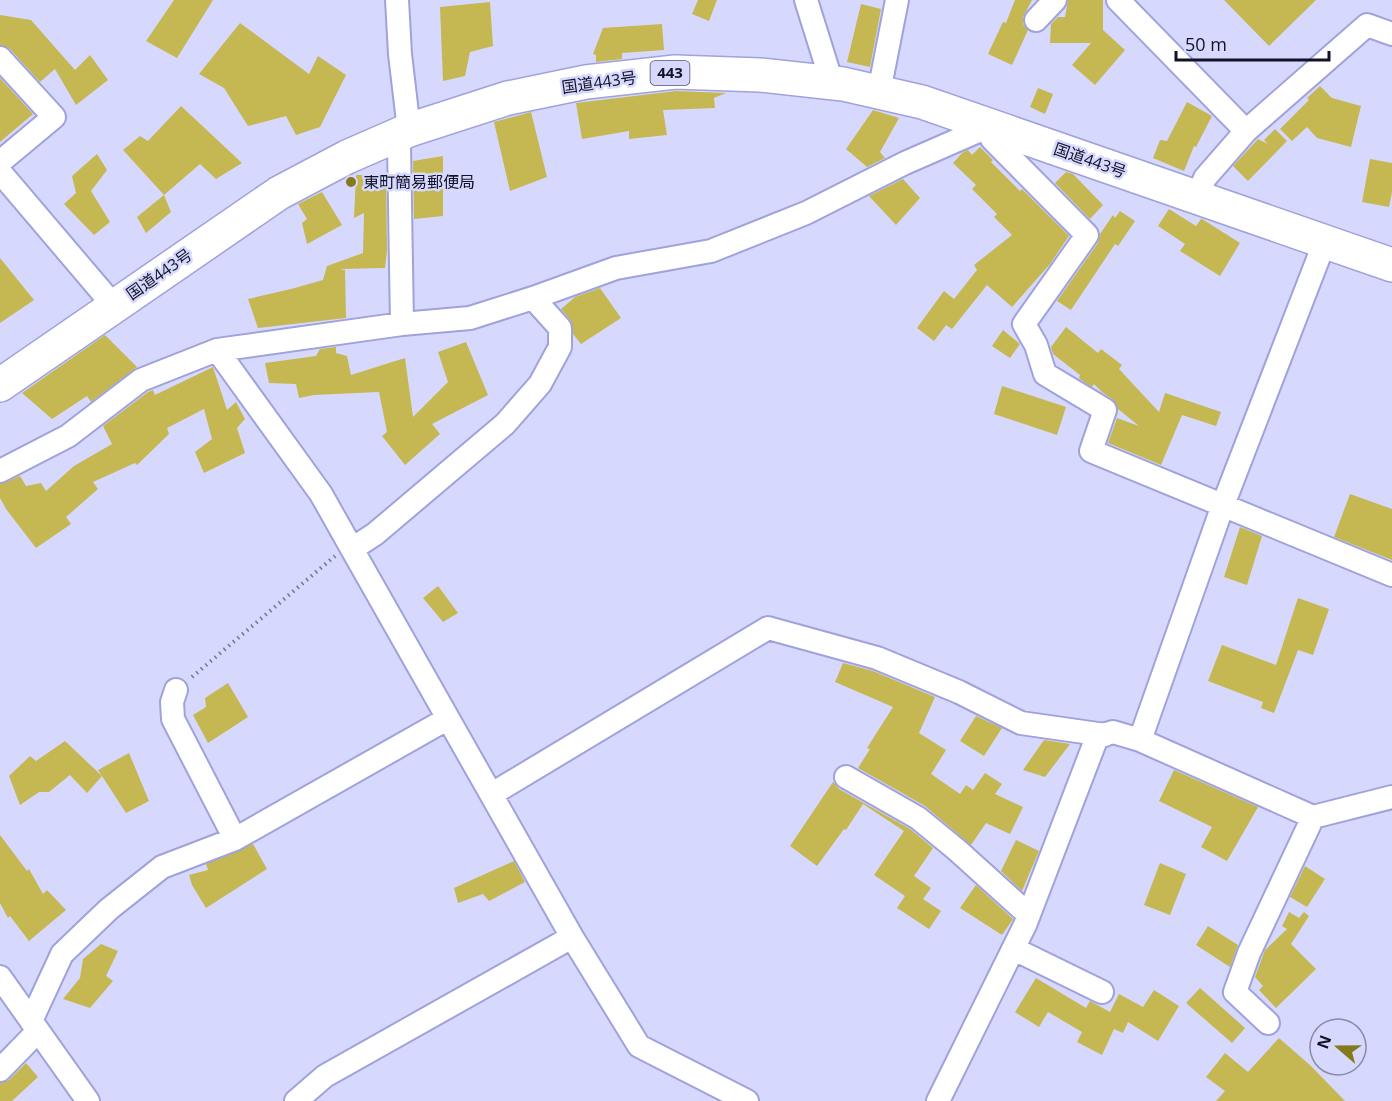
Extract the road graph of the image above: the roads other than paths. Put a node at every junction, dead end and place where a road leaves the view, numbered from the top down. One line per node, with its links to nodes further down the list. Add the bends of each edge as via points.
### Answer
1 (397, 0): 12 (street)
2 (806, 0): 9 (street)
3 (897, 0): 10 (street)
4 (1055, 0): 6 (street)
5 (1118, 0): 13 (street)
6 (1036, 20)
7 (1392, 34): 13 (street, via 1367,25)
8 (0, 58): 14 (street, via 54,117)
9 (832, 83): 10 (highway, 国道443号 / 443); 12 (highway, 国道443号 / 443, via 675,72 620,78 508,98)
10 (879, 92): 11 (highway, 国道443号 / 443)
11 (992, 125): 16 (highway, 国道443号 / 443); 19 (street, via 806,213 711,251 616,268); 25 (street, via 992,139 1087,235 1024,324 1045,374 1105,410 1090,452)
12 (410, 130): 20 (highway, 国道443号 / 443, via 279,193); 21 (street, via 399,145)
13 (1246, 131): 16 (street, via 1205,178)
14 (0, 162)
15 (0, 172): 20 (street)
16 (1197, 197): 17 (highway, 国道443号 / 443)
17 (1325, 241): 18 (highway, 国道443号 / 443); 25 (street)
18 (1392, 265)
19 (533, 298): 21 (street, via 470,318); 26 (street, via 560,328 560,347 540,384 505,424)
20 (114, 306): 23 (highway, 国道443号 / 443)
21 (402, 324): 22 (street)
22 (217, 350): 24 (street, via 141,380 69,436); 26 (street, via 321,494)
23 (0, 385)
24 (0, 471)
25 (1222, 505): 27 (street); 31 (street)
26 (352, 549): 29 (street)
27 (1392, 575)
28 (176, 690): 36 (street, via 173,719)
29 (447, 719): 33 (street); 36 (street)
30 (1105, 735): 31 (street, via 1113,732); 33 (street, via 1021,723 877,658 768,628); 37 (street, via 1097,737)
31 (1140, 740): 35 (street)
32 (846, 777): 37 (street, via 918,818)
33 (492, 794): 38 (street)
34 (1392, 797): 35 (street)
35 (1314, 817): 42 (street, via 1249,953 1235,992)
36 (236, 839): 43 (street, via 162,867 109,909 62,954)
37 (1029, 915): 39 (street)
38 (572, 937): 46 (street, via 325,1076); 47 (street, via 639,1046)
39 (1014, 949): 41 (street); 48 (street)
40 (0, 977): 43 (street)
41 (1102, 992)
42 (1268, 1023)
43 (35, 1026): 44 (street); 45 (street)
44 (0, 1070)
45 (88, 1101)
46 (296, 1101)
47 (747, 1101)
48 (938, 1101)

